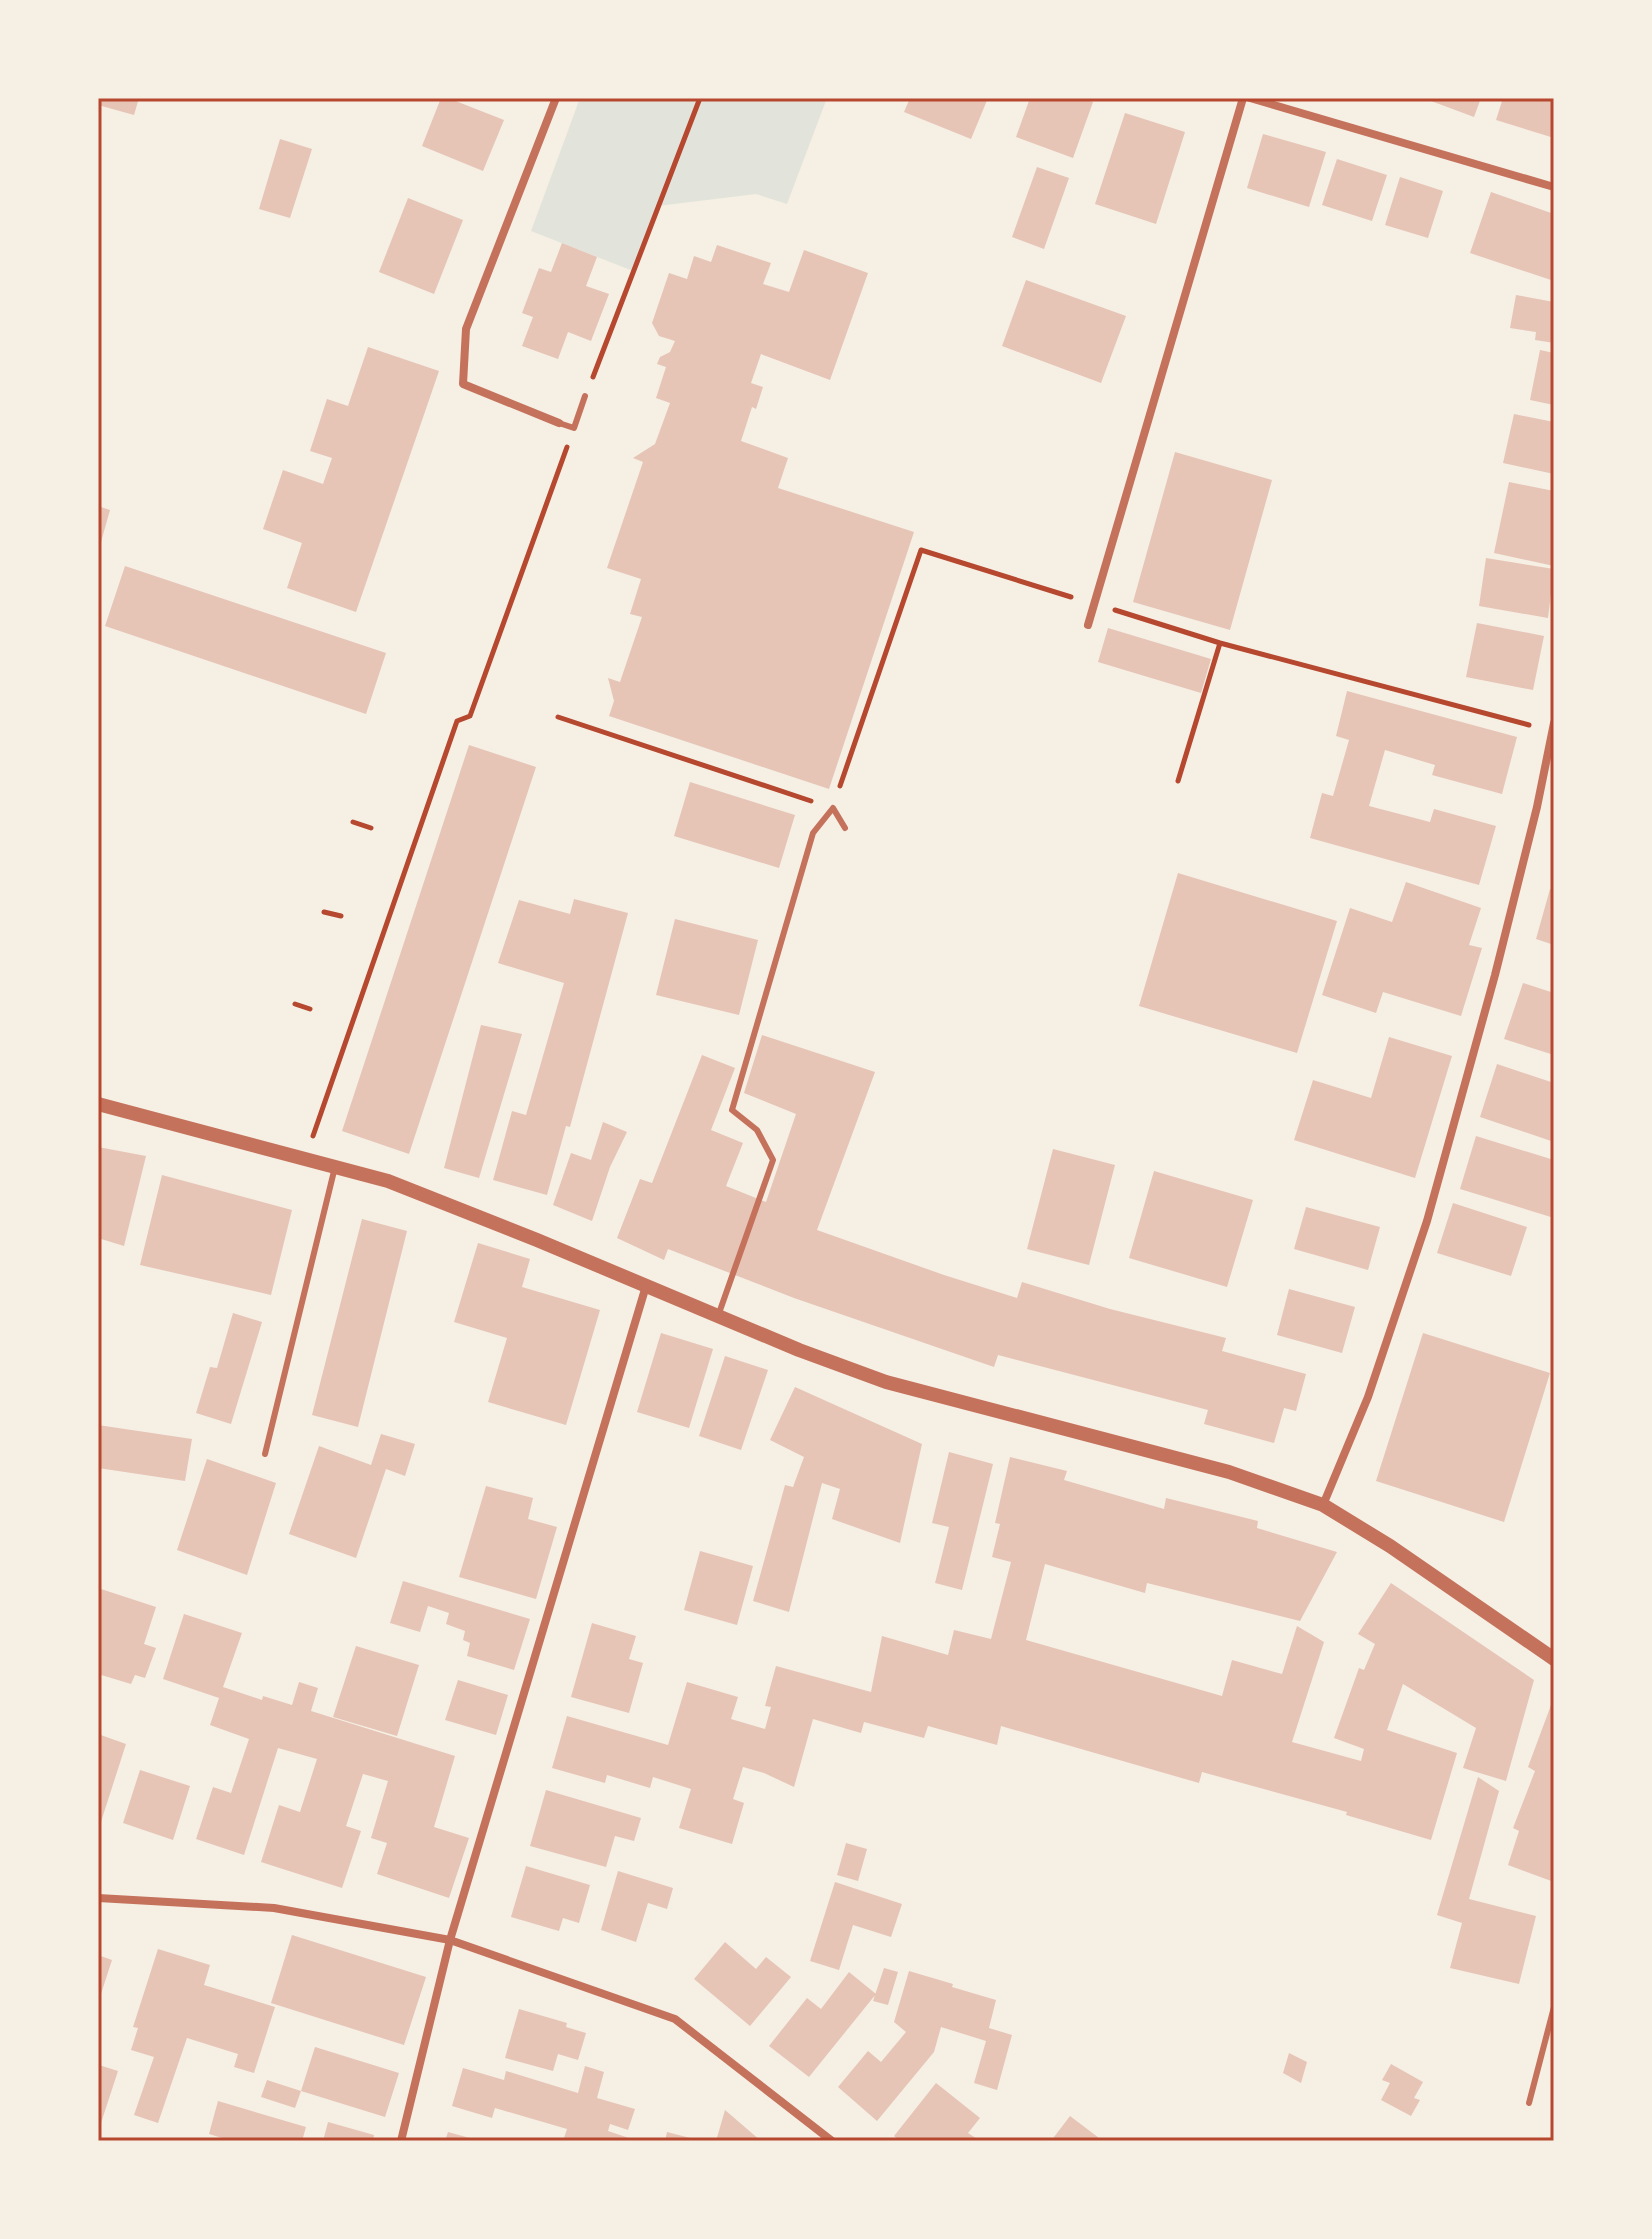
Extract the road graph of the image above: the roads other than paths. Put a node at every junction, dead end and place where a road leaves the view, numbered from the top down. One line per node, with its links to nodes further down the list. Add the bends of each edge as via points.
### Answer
1 (556, 98): 6 (street, via 466,329 463,384)
2 (1243, 98): 7 (street)
3 (1250, 98): 4 (street)
4 (1554, 187)
5 (585, 396): 6 (lane, via 574,428)
6 (559, 423)
7 (1088, 625)
8 (1553, 727): 15 (street, via 1499,959 1427,1221 1368,1397)
9 (845, 828): 13 (lane, via 833,808 813,833 732,1110 757,1130 773,1160)
10 (98, 1104): 11 (street)
11 (335, 1167): 12 (street, via 388,1181); 14 (lane)
12 (646, 1286): 13 (street); 18 (street)
13 (718, 1316): 15 (street, via 886,1382 1229,1472)
14 (265, 1454)
15 (1323, 1505): 16 (street)
16 (1554, 1659)
17 (98, 1898): 18 (street, via 274,1908)
18 (450, 1940): 21 (street); 22 (street, via 675,2019)
19 (1554, 2007): 20 (lane)
20 (1529, 2103)
21 (401, 2141)
22 (832, 2141)

